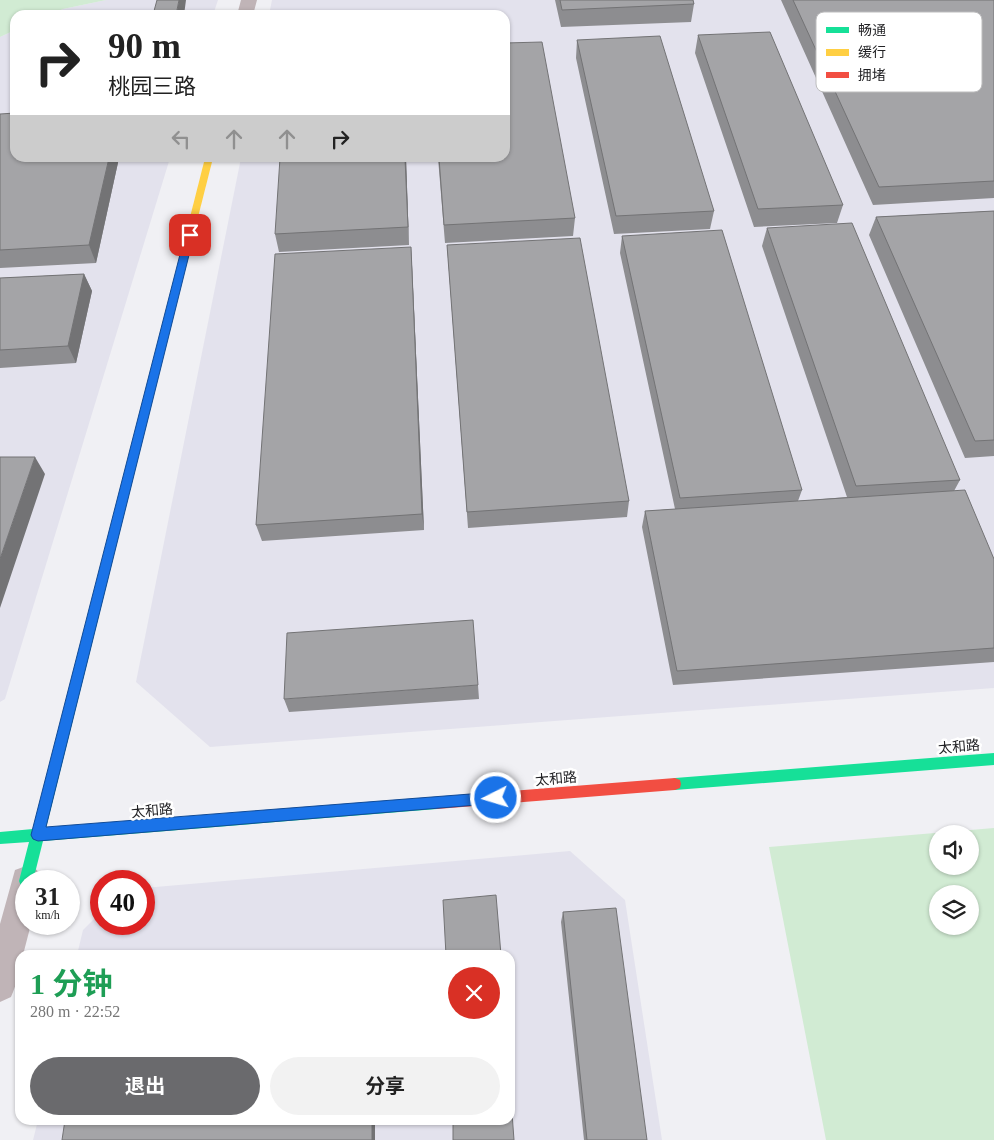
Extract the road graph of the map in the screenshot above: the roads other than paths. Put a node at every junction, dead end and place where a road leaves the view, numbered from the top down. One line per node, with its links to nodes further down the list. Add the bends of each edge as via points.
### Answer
1 (208, 162): 3 (street)
2 (994, 759): 3 (street, 太和路)
3 (38, 835): 4 (street, 太和路); 5 (street)
4 (0, 838)
5 (29, 870)
6 (15, 925): 7 (street)
7 (0, 986)

